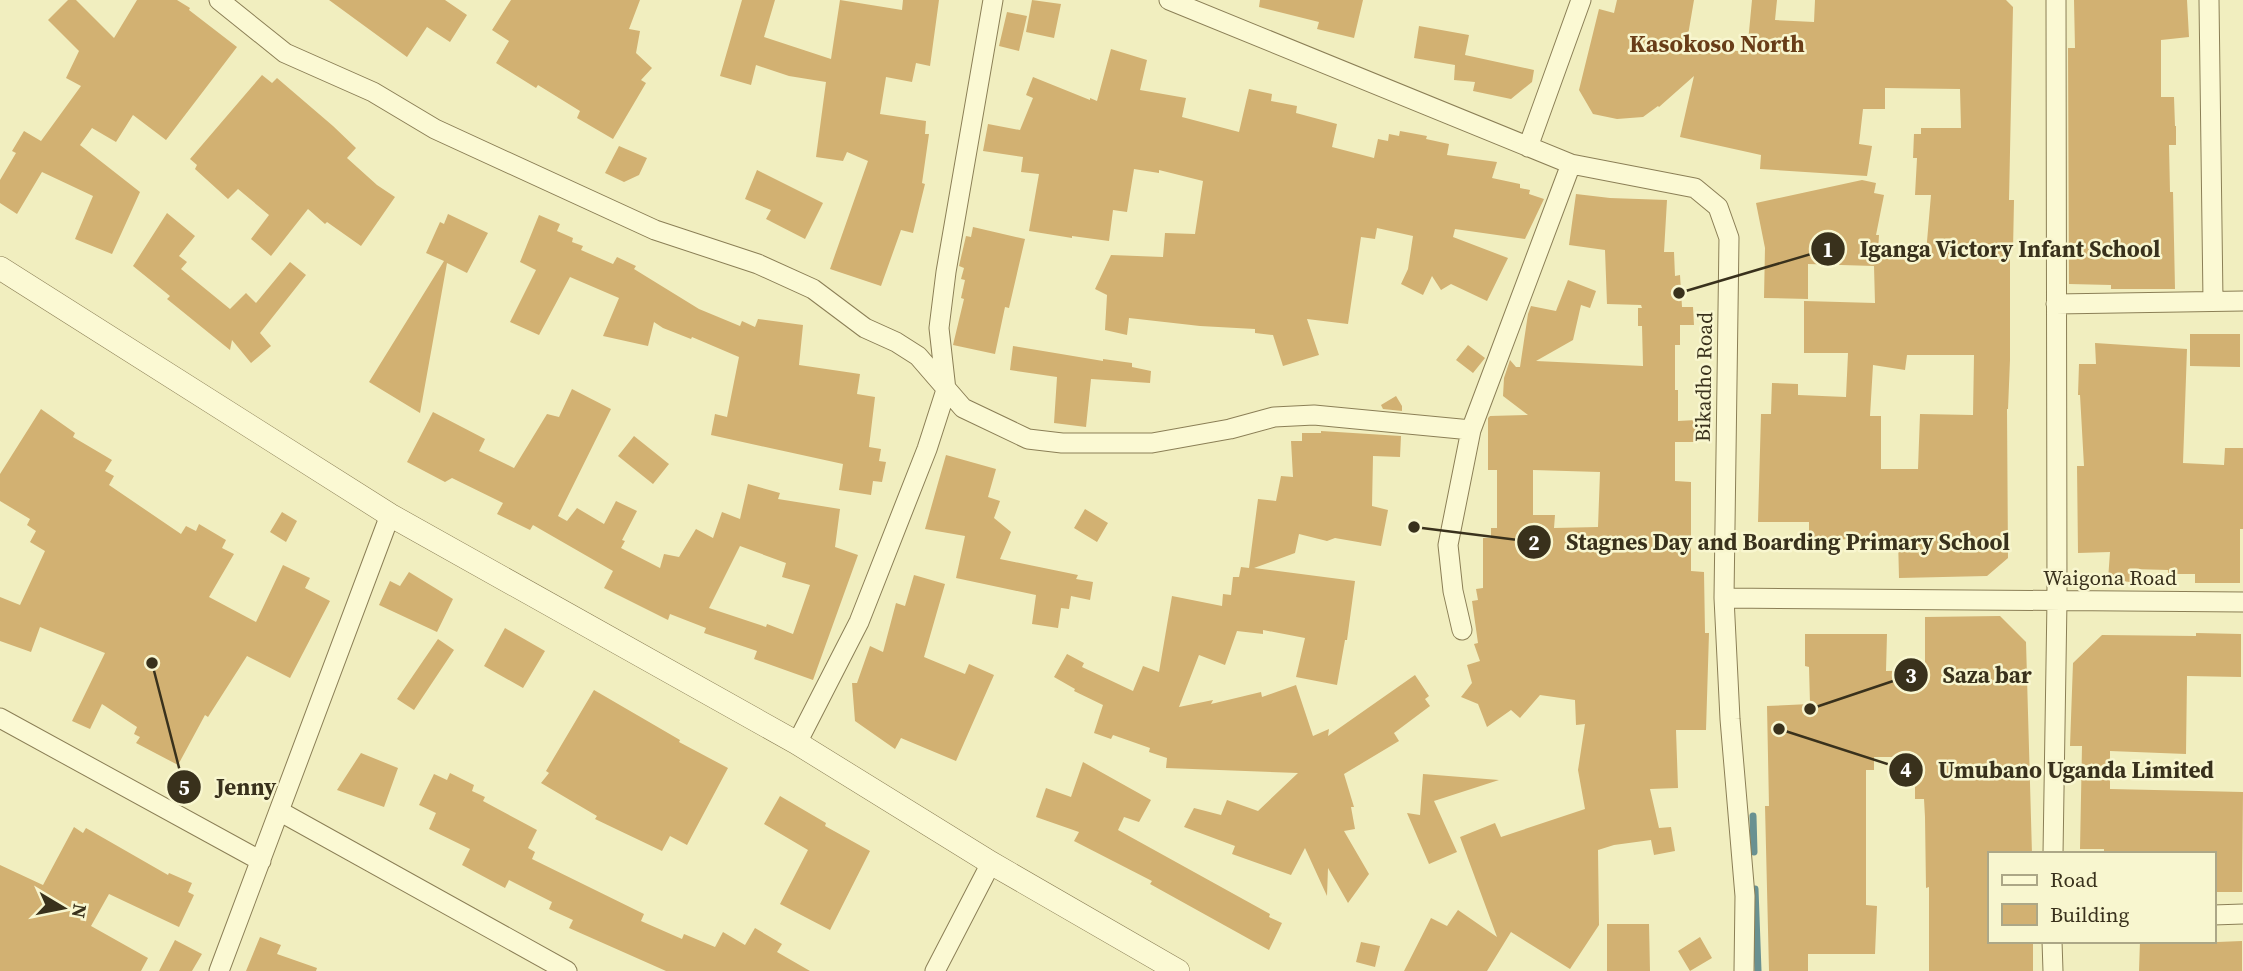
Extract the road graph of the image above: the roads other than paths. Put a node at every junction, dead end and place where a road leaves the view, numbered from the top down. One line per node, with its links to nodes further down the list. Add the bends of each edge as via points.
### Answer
1 (219, 0): 14 (street, via 285,53 373,92 435,129 655,230 758,264 813,289 865,328 918,356)
2 (993, 0): 14 (street, via 939,328)
3 (1168, 0): 7 (street, Bikadho Road)
4 (1581, 0): 8 (street)
5 (2056, 0): 13 (street)
6 (2209, 0): 11 (street)
7 (1192, 4): 8 (street, Bikadho Road)
8 (1528, 147): 9 (street, Bikadho Road)
9 (1571, 164): 15 (street); 17 (street, Bikadho Road, via 1695,188 1718,206 1729,238)
10 (0, 268): 16 (street)
11 (2213, 301): 12 (street); 13 (street)
12 (2243, 301)
13 (2056, 304): 18 (street)
14 (946, 390): 15 (street, via 963,408 1028,439 1062,443 1152,443 1274,416 1314,415); 22 (street, via 859,622)
15 (1471, 430): 20 (street, via 1448,545)
16 (390, 515): 22 (street); 23 (street)
17 (1724, 598): 18 (street, Waigona Road); 34 (street, Bikadho Road, via 1745,895)
18 (2057, 600): 19 (street, Waigona Road); 24 (street)
19 (2243, 602)
20 (1462, 630)
21 (0, 718): 25 (street)
22 (797, 743): 26 (street)
23 (279, 811): 25 (street); 31 (street)
24 (2053, 852)
25 (261, 861): 30 (street)
26 (990, 863): 32 (street); 33 (street)
27 (2243, 914): 28 (street)
28 (2215, 915)
29 (2052, 943): 35 (street)
30 (219, 971)
31 (567, 971)
32 (936, 971)
33 (1178, 971)
34 (1744, 971)
35 (2053, 971)

